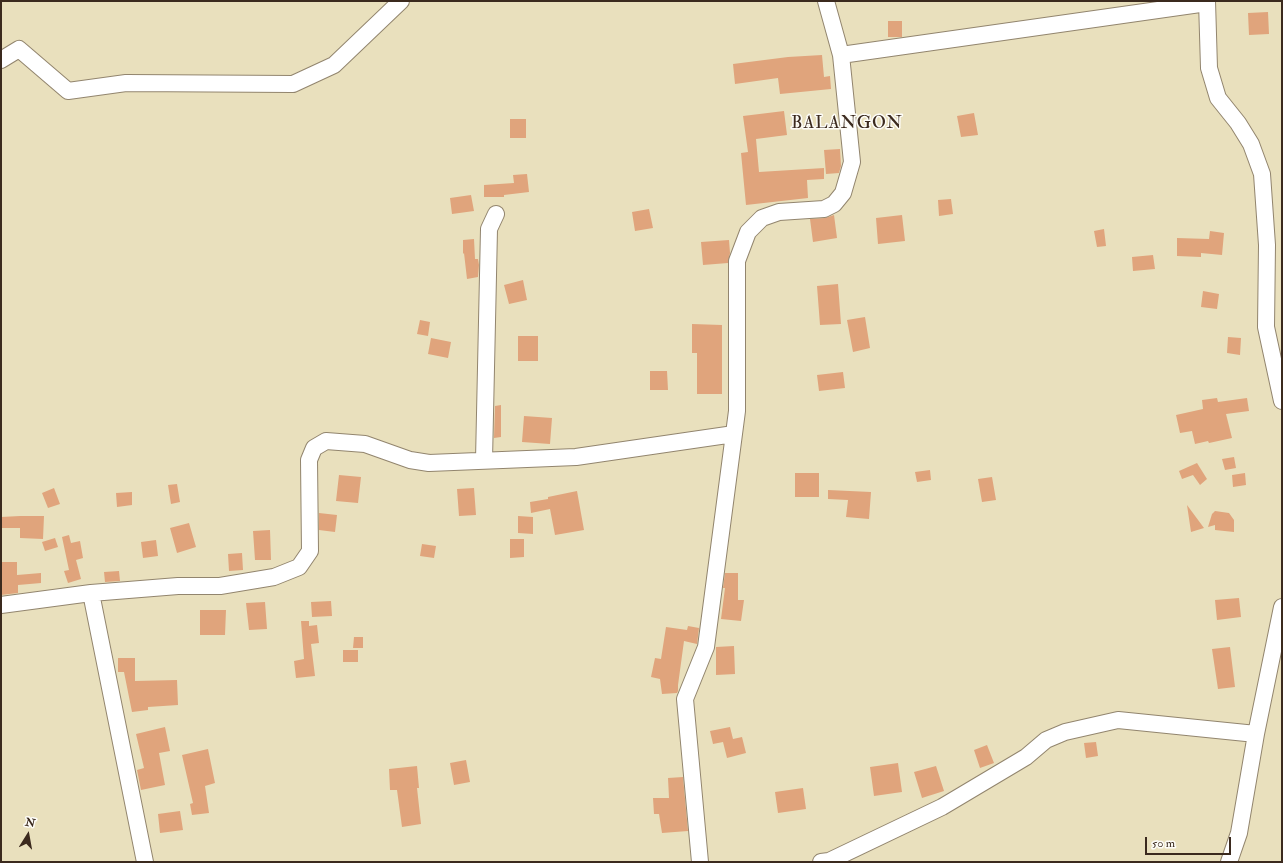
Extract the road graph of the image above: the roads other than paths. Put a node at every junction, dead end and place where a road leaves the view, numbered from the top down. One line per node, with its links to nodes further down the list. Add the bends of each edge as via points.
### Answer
1 (401, 1): 5 (street, via 334,65 292,84 126,83 68,92 19,49)
2 (826, 1): 4 (street)
3 (1207, 2): 4 (street); 7 (street, via 1209,68 1218,98 1251,144 1262,174 1267,245 1266,327)
4 (841, 55): 8 (street, via 852,162 843,193 834,204 824,209 779,212 762,218 748,232 737,261 737,411)
5 (1, 60)
6 (496, 214): 9 (street, via 489,229)
7 (1282, 401)
8 (734, 434): 9 (street, via 576,456); 16 (street, via 706,647 685,699)
9 (484, 460): 10 (street, via 429,463 410,460 365,444 326,441 314,448 309,460 310,551 299,567 274,577 220,586 178,586)
10 (91, 593): 11 (street); 15 (street)
11 (1, 605)
12 (1282, 607): 13 (street)
13 (1279, 636): 14 (street)
14 (1256, 734): 17 (street, via 1118,720 1065,732 1046,740 1026,757 942,807 829,861); 18 (street, via 1239,833)
15 (145, 862)
16 (701, 862)
17 (821, 862)
18 (1229, 862)

